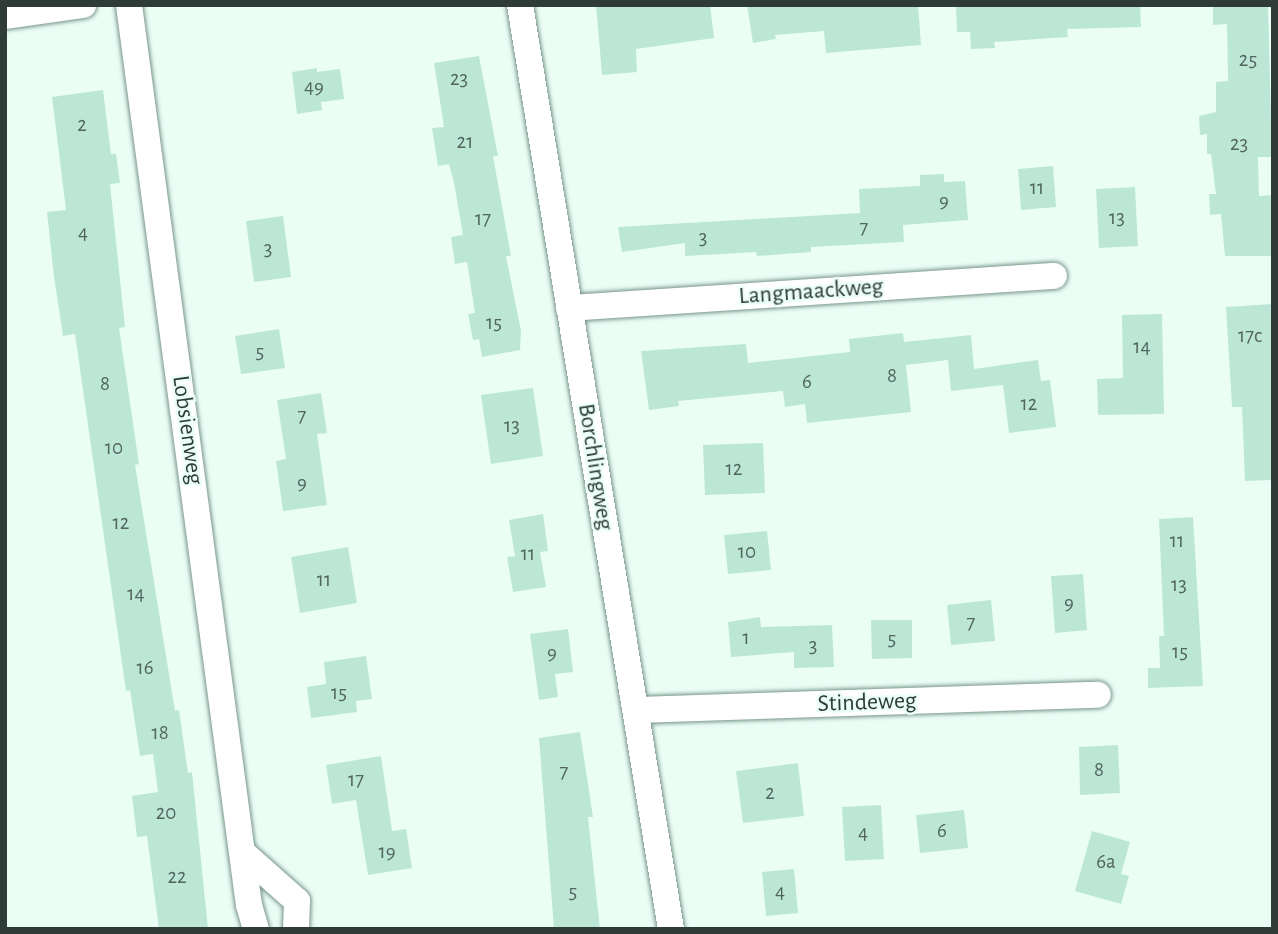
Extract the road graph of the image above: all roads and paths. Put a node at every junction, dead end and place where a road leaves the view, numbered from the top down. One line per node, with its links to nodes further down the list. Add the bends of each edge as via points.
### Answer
1 (83, 5): 4 (street)
2 (129, 5): 9 (street, Lobsienweg)
3 (520, 5): 6 (street, Borchlingweg)
4 (5, 16)
5 (1054, 276): 6 (street, Langmaackweg)
6 (569, 308): 8 (street, Borchlingweg)
7 (1098, 695): 8 (street, Stindeweg)
8 (636, 710): 12 (street, Borchlingweg)
9 (244, 854): 10 (street, Lobsienweg); 11 (street, via 297,901)
10 (256, 929)
11 (296, 929)
12 (671, 929)

